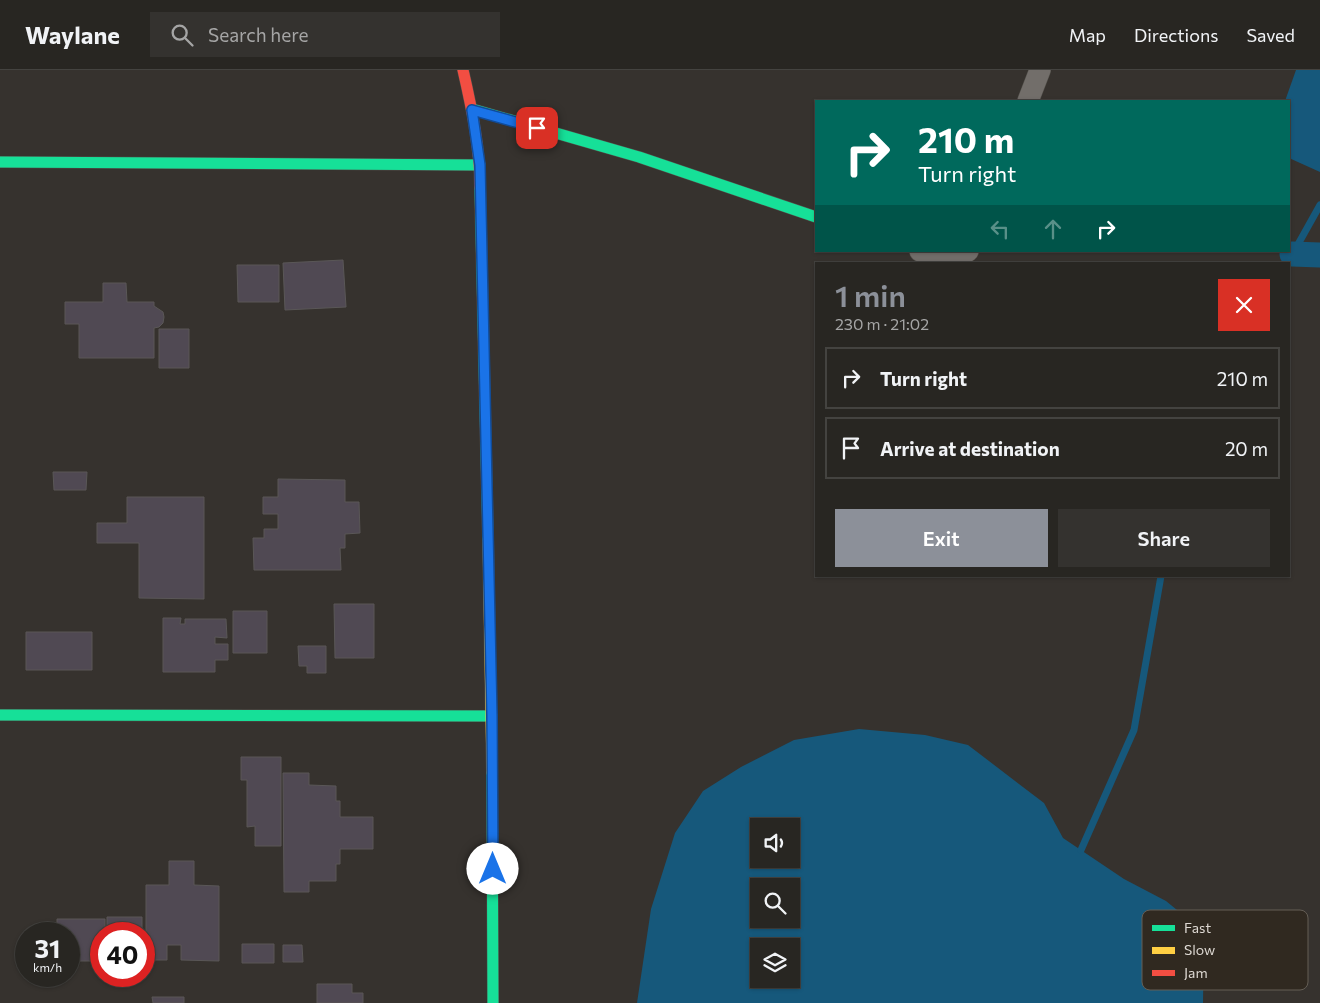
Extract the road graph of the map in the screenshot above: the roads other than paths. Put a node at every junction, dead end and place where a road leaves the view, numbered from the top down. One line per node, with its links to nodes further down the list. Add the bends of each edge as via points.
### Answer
1 (463, 70): 4 (street)
2 (1034, 71): 3 (street)
3 (1028, 100)
4 (472, 110): 6 (street); 7 (street, via 639,157)
5 (0, 162): 6 (street)
6 (480, 165): 11 (street)
7 (815, 217)
8 (923, 252): 9 (street, via 948,260)
9 (967, 252)
10 (0, 715): 11 (street)
11 (492, 716): 12 (street)
12 (493, 1003)

